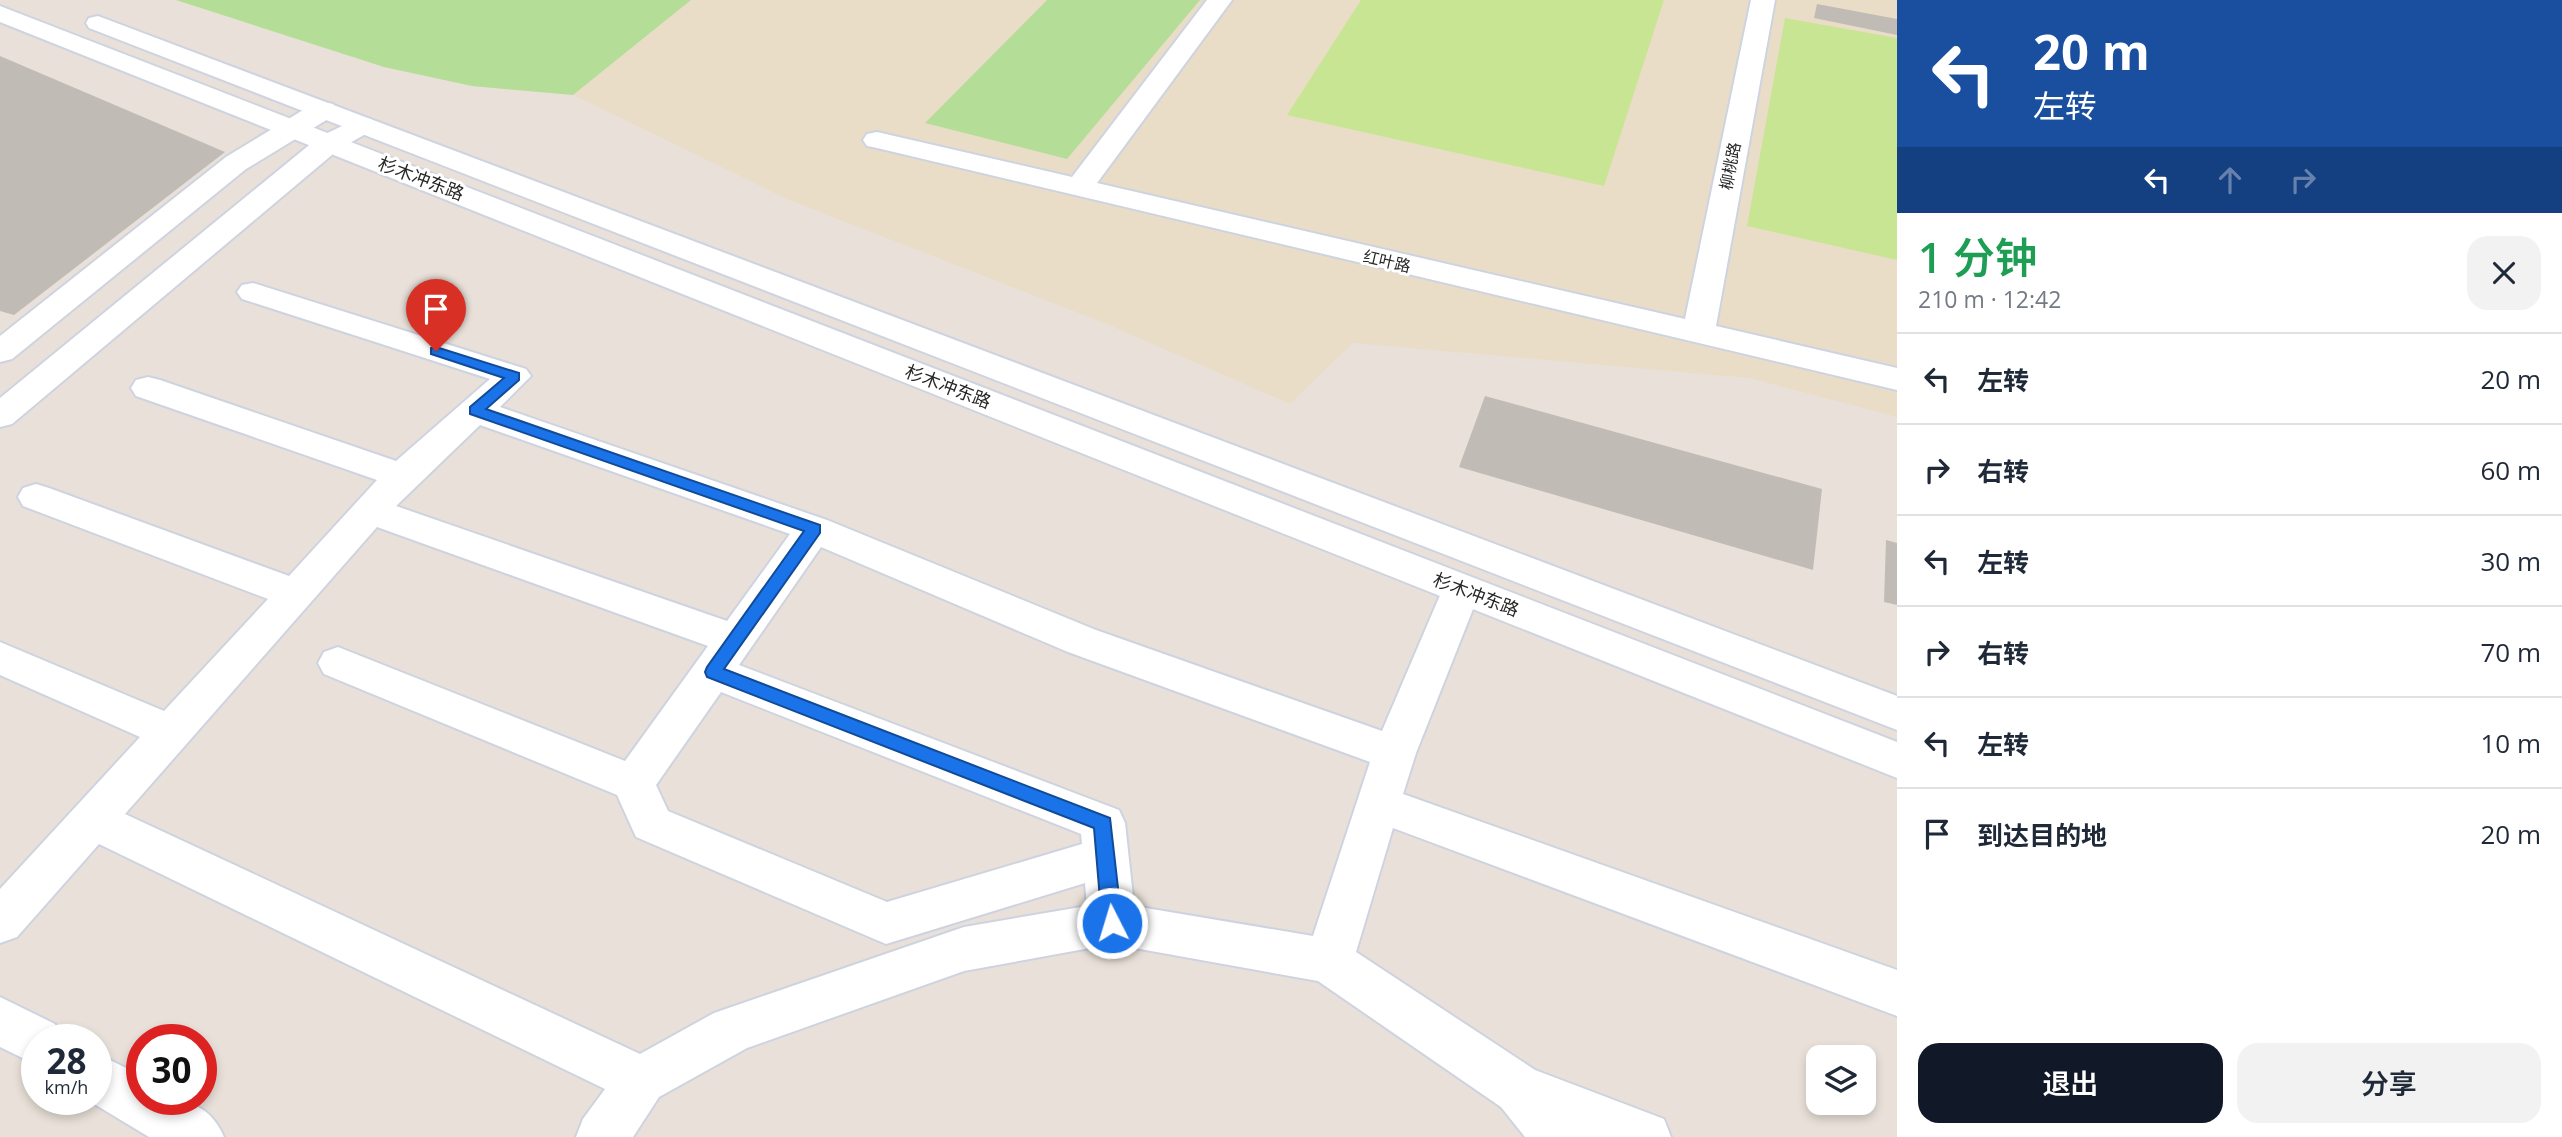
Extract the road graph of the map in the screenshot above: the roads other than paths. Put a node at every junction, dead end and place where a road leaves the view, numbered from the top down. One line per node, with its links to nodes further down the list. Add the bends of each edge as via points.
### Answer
1 (38, 0): 5 (street, 杉木冲东路)
2 (1220, 0): 10 (street)
3 (1763, 0): 12 (street, 柳桃路)
4 (0, 13): 7 (street, 杉木冲东路)
5 (323, 110): 6 (street, 杉木冲东路); 7 (street)
6 (361, 125): 9 (street); 27 (street, 杉木冲东路)
7 (292, 128): 9 (street, 杉木冲东路); 13 (street, via 236,163)
8 (877, 140): 10 (street, 红叶路)
9 (329, 143): 17 (street); 22 (street, 杉木冲东路)
10 (1078, 188): 12 (street, 红叶路)
11 (253, 292): 16 (street, via 514,376)
12 (1698, 333): 14 (street, 红叶路)
13 (0, 352)
14 (1897, 379)
15 (148, 388): 18 (street)
16 (475, 411): 18 (street); 21 (street)
17 (0, 416)
18 (402, 476): 20 (street)
19 (36, 497): 23 (street)
20 (370, 512): 23 (street); 24 (street)
21 (814, 529): 24 (street); 29 (street, via 1082,641)
22 (1461, 589): 29 (street); 30 (street, 杉木冲东路)
23 (295, 594): 28 (street)
24 (725, 656): 31 (street); 34 (street, via 1103,823)
25 (0, 658): 28 (street)
26 (338, 663): 31 (street)
27 (1897, 713)
28 (171, 732): 33 (street)
29 (1394, 753): 32 (street)
30 (1897, 761)
31 (633, 783): 34 (street, via 652,824 886,923)
32 (1378, 804): 37 (street); 38 (street)
33 (93, 820): 35 (street); 41 (street)
34 (1105, 857): 36 (street)
35 (8, 899)
36 (1112, 923): 37 (street); 41 (street, via 964,949 732,1030)
37 (1329, 961): 43 (street)
38 (1897, 993)
39 (0, 1020): 40 (street)
40 (21, 1032)
41 (641, 1080): 45 (street)
42 (112, 1086): 44 (street)
43 (1519, 1089): 46 (street); 47 (street)
44 (198, 1137)
45 (602, 1137)
46 (1558, 1137)
47 (1645, 1137)

